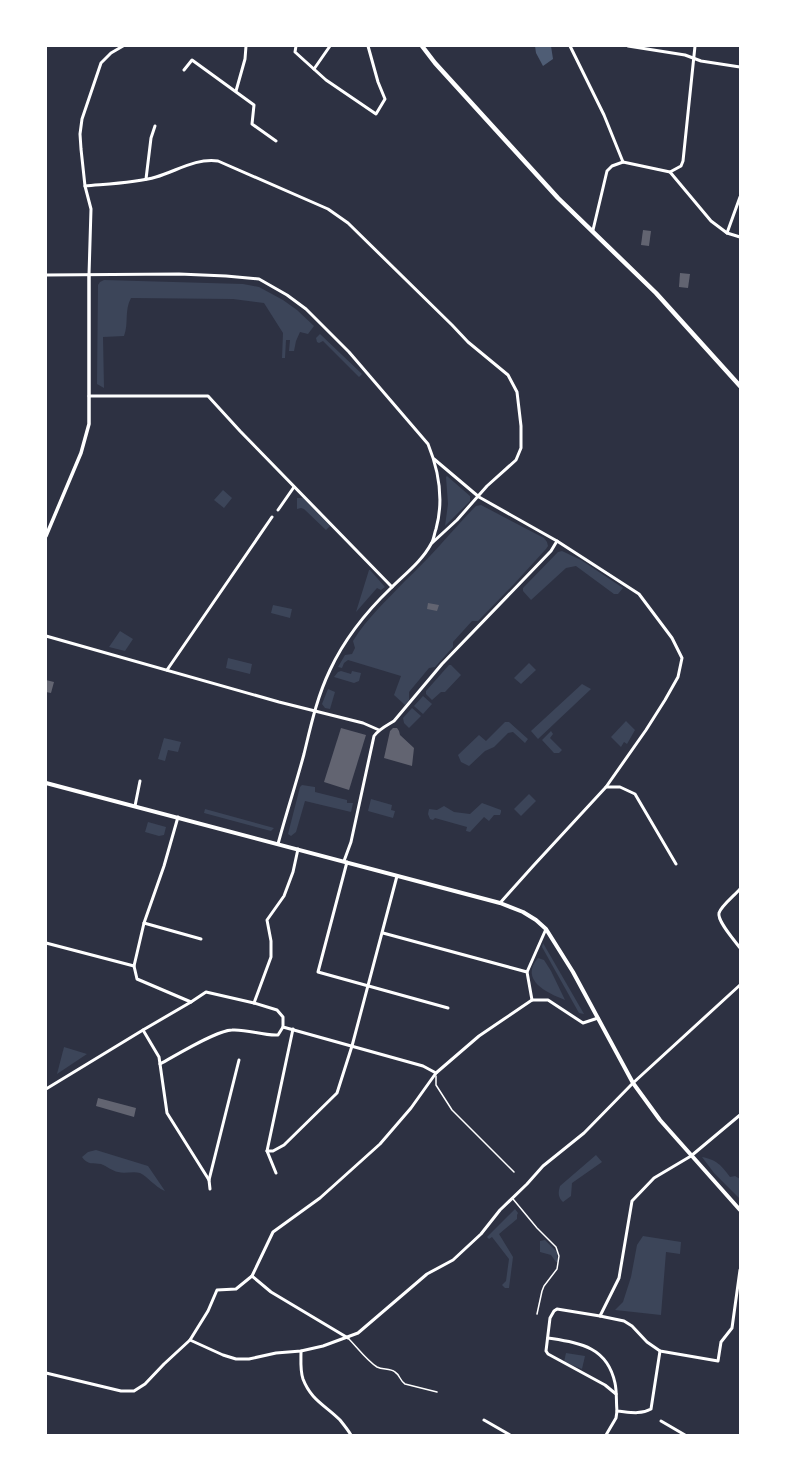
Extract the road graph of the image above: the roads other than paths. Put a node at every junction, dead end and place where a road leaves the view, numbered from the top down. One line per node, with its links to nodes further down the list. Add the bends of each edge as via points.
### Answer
1 (123, 46): 20 (street, via 101,63 82,119 80,134)
2 (246, 46): 14 (street)
3 (296, 46): 12 (street, via 295,52)
4 (330, 46): 12 (street)
5 (368, 46): 12 (street, via 385,99 376,114 326,80)
6 (422, 46): 22 (main road, via 558,198)
7 (570, 46): 17 (street, via 604,115)
8 (628, 46): 10 (street, via 685,55)
9 (695, 46): 10 (street)
10 (694, 59): 11 (street); 18 (street, via 683,161 681,166)
11 (740, 67)
12 (314, 68)
13 (184, 70): 14 (street, via 192,60)
14 (236, 91): 16 (street, via 254,105 252,124)
15 (155, 126): 19 (street)
16 (276, 141)
17 (623, 162): 18 (street); 22 (street, via 607,171)
18 (670, 172): 23 (street, via 711,221)
19 (146, 179): 20 (street); 31 (street, via 200,161 213,160 328,209 348,223 468,342 508,374 517,392 521,448 516,460 487,486)
20 (85, 186): 26 (street, via 91,209)
21 (740, 197): 23 (street)
22 (593, 230): 27 (main road, via 656,293)
23 (727, 233): 24 (street)
24 (740, 237)
25 (46, 275): 26 (street)
26 (88, 275): 28 (street); 29 (street, via 186,274 259,279 306,309 349,352 428,444)
27 (740, 386)
28 (89, 396): 30 (street, via 208,396); 34 (street, via 89,424 81,453)
29 (434, 459): 31 (street); 36 (street, via 440,512)
30 (294, 487): 32 (street); 37 (street)
31 (479, 497): 35 (street); 36 (street)
32 (278, 510)
33 (272, 518): 39 (street)
34 (46, 536)
35 (558, 541): 41 (street, via 442,664 394,721); 44 (street, via 639,594 672,638 682,658 678,677 665,700)
36 (432, 543): 37 (street, via 420,560)
37 (392, 587): 40 (street, via 376,603 330,668)
38 (46, 636): 39 (street)
39 (167, 670): 40 (street)
40 (314, 711): 41 (street, via 363,723); 47 (street)
41 (379, 730): 49 (street, via 374,736)
42 (140, 781): 45 (street)
43 (46, 783): 45 (main road)
44 (606, 787): 50 (street, via 620,786 635,794); 53 (street)
45 (135, 806): 46 (main road)
46 (178, 817): 47 (main road); 54 (street)
47 (278, 844): 48 (main road)
48 (298, 849): 49 (main road); 66 (street, via 284,896 267,920 271,957)
49 (346, 862): 51 (main road); 63 (street, via 318,972)
50 (676, 864)
51 (397, 876): 53 (main road); 56 (street)
52 (740, 889): 59 (street, via 720,911 719,917)
53 (500, 903): 55 (main road, via 523,912)
54 (144, 923): 57 (street); 60 (street)
55 (546, 929): 61 (street); 68 (main road)
56 (383, 933): 61 (street); 63 (street)
57 (201, 938)
58 (46, 942): 60 (street)
59 (740, 948)
60 (134, 966): 65 (street, via 137,979)
61 (527, 972): 64 (street)
62 (740, 985): 76 (street)
63 (368, 987): 67 (street); 72 (street)
64 (532, 1000): 68 (street, via 548,1000 583,1023); 75 (street, via 479,1036)
65 (191, 1002): 66 (street, via 206,992); 71 (street)
66 (254, 1003): 69 (street, via 277,1010 282,1018)
67 (448, 1008)
68 (598, 1018): 76 (main road)
69 (283, 1027): 70 (street); 74 (street, via 278,1035 231,1030 215,1035)
70 (293, 1029): 72 (street); 79 (street)
71 (143, 1030): 74 (street, via 159,1057); 77 (street)
72 (352, 1046): 75 (street, via 423,1066); 79 (street, via 337,1093 284,1145)
73 (239, 1060): 83 (street)
74 (160, 1064): 83 (street, via 167,1113)
75 (436, 1073): 81 (lane, via 436,1085 452,1110); 88 (street, via 411,1108 380,1144 320,1198 273,1232)
76 (633, 1084): 80 (main road); 85 (street, via 584,1132 543,1166)
77 (46, 1089)
78 (740, 1115): 80 (street)
79 (267, 1151): 82 (street)
80 (690, 1156): 86 (main road); 90 (street, via 654,1178 632,1202 619,1278)
81 (514, 1172)
82 (276, 1173)
83 (209, 1180): 84 (street)
84 (210, 1189)
85 (512, 1198): 89 (lane, via 556,1247 559,1256 557,1269 544,1286); 91 (street, via 453,1260 426,1274 358,1333)
86 (740, 1210)
87 (740, 1270): 95 (street, via 732,1328 721,1342 718,1361)
88 (252, 1276): 91 (street, via 270,1292); 93 (street, via 236,1289 217,1290 208,1311)
89 (538, 1314)
90 (600, 1316): 92 (street, via 557,1309 550,1318); 95 (street, via 624,1321)
91 (348, 1338): 94 (street); 97 (lane, via 373,1364 378,1368 394,1371 404,1384)
92 (548, 1338): 98 (street, via 548,1354 605,1385); 98 (street, via 588,1346 600,1354 609,1366)
93 (190, 1340): 94 (street, via 236,1359); 96 (street, via 145,1384 134,1391 121,1391)
94 (301, 1351): 102 (street, via 303,1377 312,1396 339,1419)
95 (660, 1351): 99 (street, via 651,1409 639,1413)
96 (46, 1373)
97 (437, 1392)
98 (616, 1394): 99 (street)
99 (617, 1411): 104 (street, via 616,1418)
100 (484, 1420): 103 (street)
101 (661, 1421): 105 (street)
102 (351, 1435)
103 (510, 1435)
104 (606, 1435)
105 (685, 1435)

